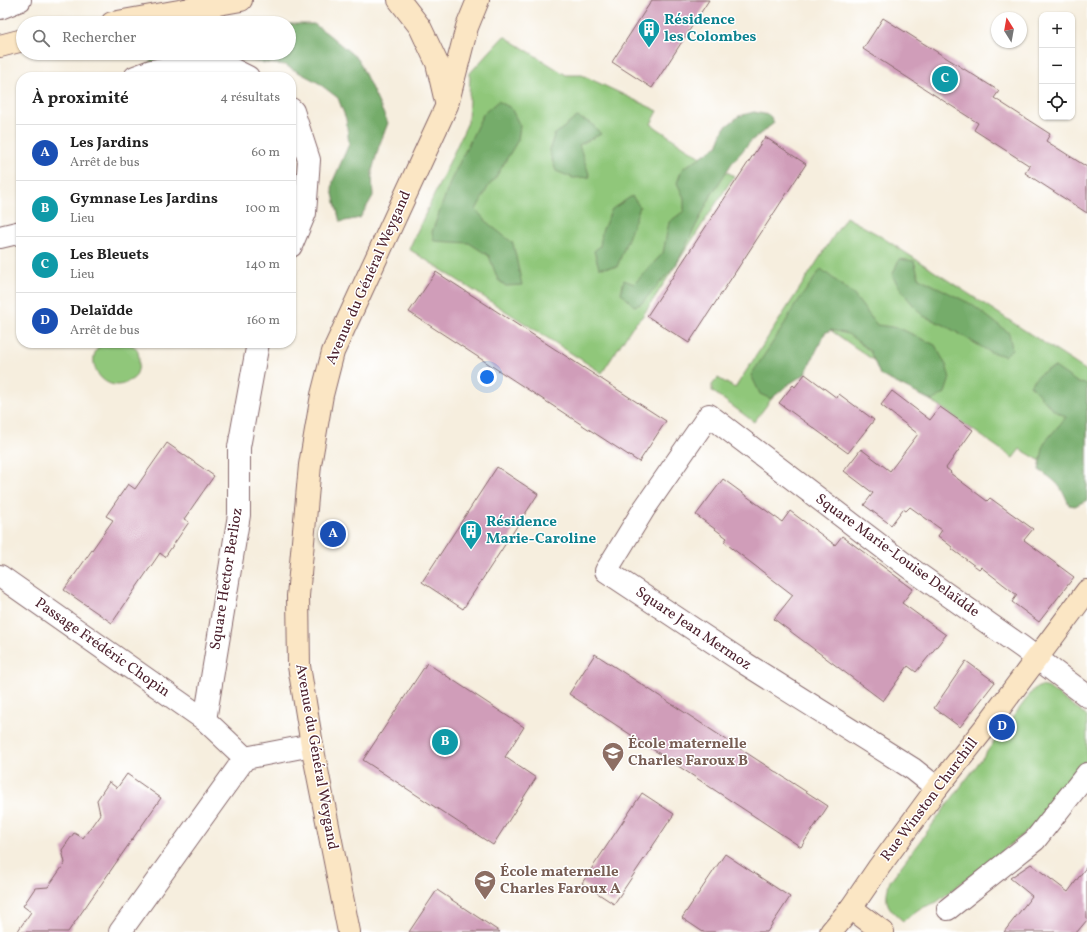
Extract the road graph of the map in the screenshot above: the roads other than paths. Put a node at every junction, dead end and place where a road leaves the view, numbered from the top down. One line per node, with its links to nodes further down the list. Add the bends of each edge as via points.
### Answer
1 (20, 0): 5 (street)
2 (242, 0): 6 (street)
3 (398, 0): 11 (street, via 420,27 437,63)
4 (478, 0): 11 (street, Avenue du Général Weygand, via 467,27)
5 (0, 8)
6 (152, 16)
7 (16, 42): 8 (street)
8 (0, 46)
9 (148, 72): 10 (street, via 191,64)
10 (238, 72)
11 (447, 105): 23 (street, Avenue du Général Weygand, via 333,352 322,395 310,465 298,596 299,666)
12 (296, 120): 14 (street, via 309,160 305,213)
13 (16, 233): 15 (street)
14 (296, 234)
15 (0, 237)
16 (257, 348): 22 (street, Square Hector Berlioz, via 239,447 239,515)
17 (709, 415): 20 (street, Square Marie-Louise Delaïdde, via 911,569); 26 (street, Square Jean Mermoz, via 644,509 606,571 746,664 913,769)
18 (0, 576): 22 (street, Passage Frédéric Chopin)
19 (1087, 591): 20 (street, Rue Winston Churchill)
20 (1036, 659): 21 (street, Square Marie-Louise Delaïdde); 26 (street, Rue Winston Churchill)
21 (1087, 696)
22 (205, 720): 24 (street, Passage Frédéric Chopin)
23 (312, 744): 24 (street); 30 (street, Avenue du Général Weygand)
24 (245, 758): 29 (street)
25 (1087, 774): 28 (street, via 1034,840)
26 (937, 788): 27 (street, Rue Winston Churchill)
27 (851, 908): 31 (street, Rue Winston Churchill); 32 (street)
28 (948, 909)
29 (120, 932)
30 (349, 932)
31 (831, 932)
32 (883, 932)

